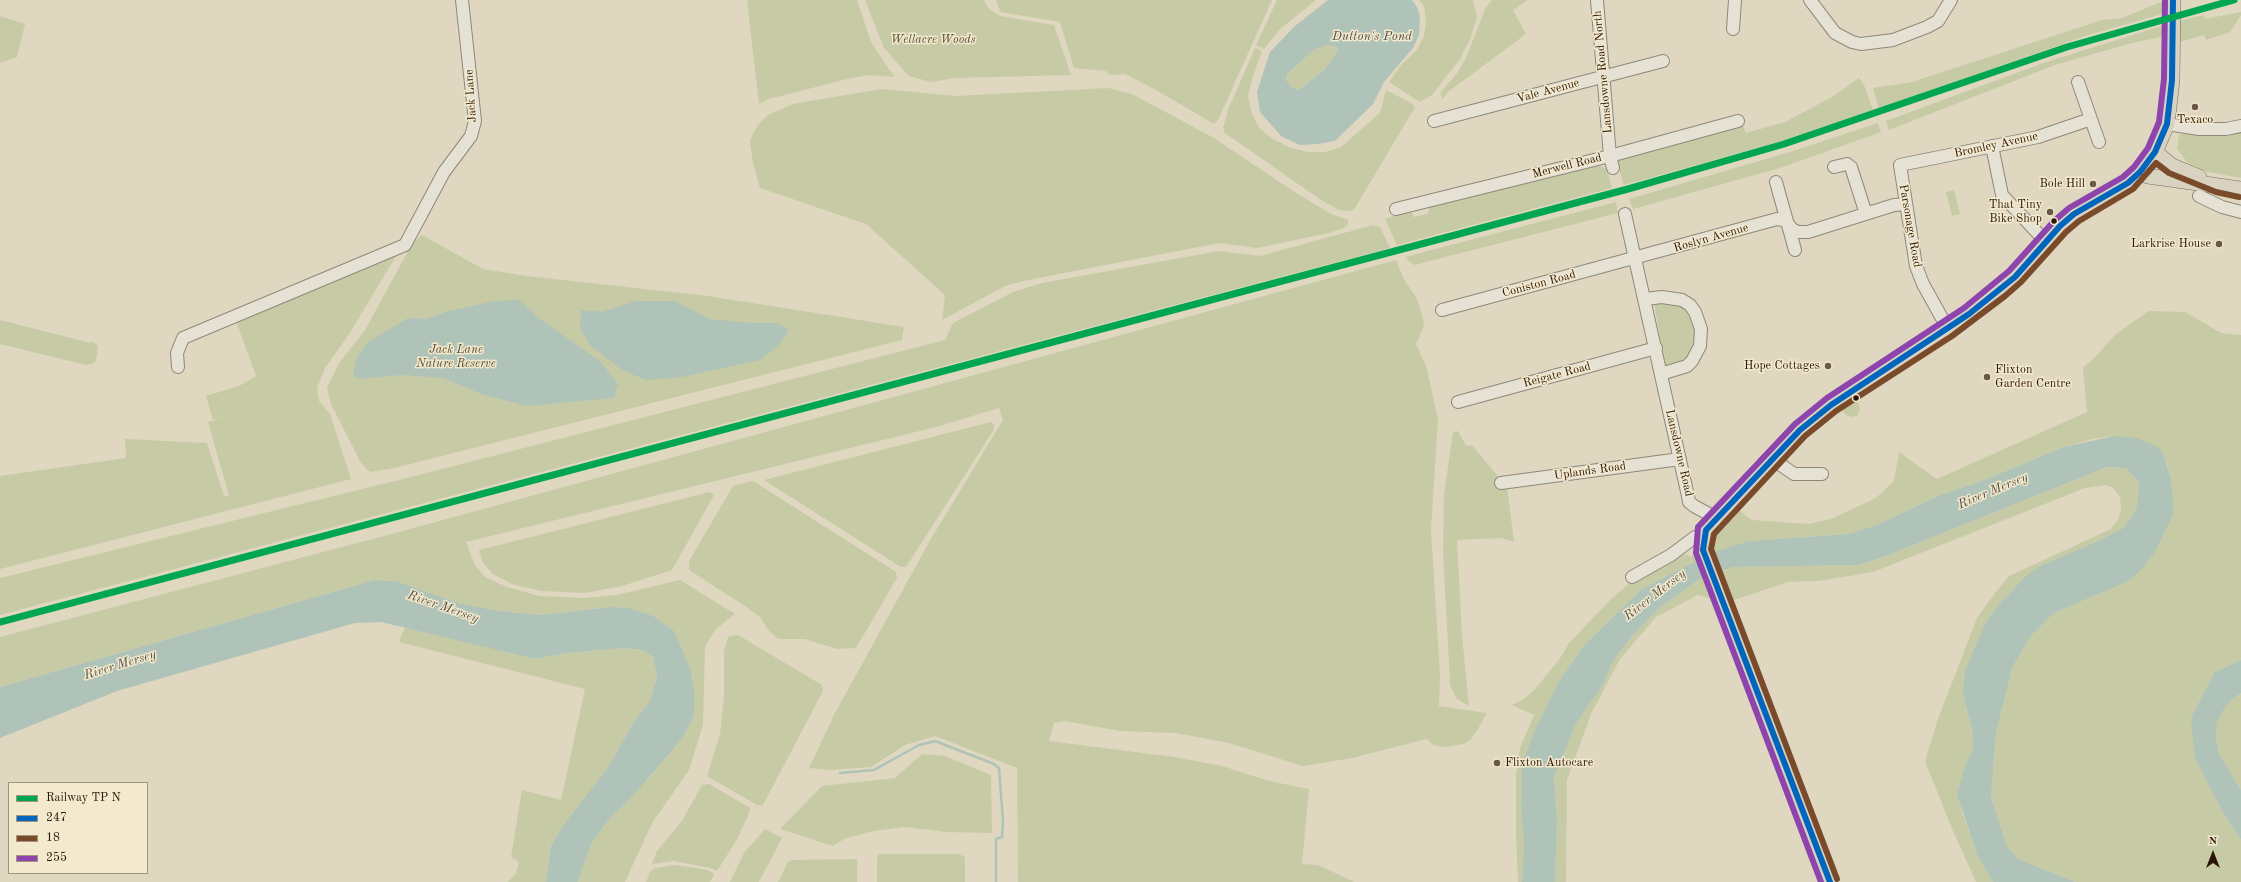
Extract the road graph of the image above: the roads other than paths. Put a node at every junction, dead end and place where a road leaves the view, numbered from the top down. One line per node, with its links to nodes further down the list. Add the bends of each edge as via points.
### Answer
1 (462, 0): 41 (street, Jack Lane, via 475,121 471,136 444,172 405,245 183,338 177,353)
2 (1597, 0): 9 (street, Lansdowne Road North)
3 (1735, 0): 7 (street)
4 (1810, 0): 5 (street, via 1835,33 1861,44 1893,40 1914,34 1938,21)
5 (1951, 0)
6 (2173, 0): 14 (main road, via 2172,80)
7 (1733, 29)
8 (1663, 61): 9 (street, Vale Avenue)
9 (1604, 77): 12 (street, Vale Avenue); 19 (street, Lansdowne Road North)
10 (2078, 82): 11 (street)
11 (2091, 119): 16 (street); 17 (street, Bromley Avenue, via 2038,137)
12 (1434, 121)
13 (1738, 121): 19 (street, Merwell Road)
14 (2167, 124): 15 (street, via 2199,129); 18 (main road)
15 (2241, 126)
16 (2099, 142)
17 (1992, 146): 20 (street, Bromley Avenue); 34 (street, via 2002,195)
18 (2155, 152): 22 (main road); 24 (main road, via 2172,166)
19 (1611, 162): 29 (street, Merwell Road)
20 (1900, 165): 27 (street, Parsonage Road)
21 (1834, 167): 32 (street, via 1847,164 1850,166)
22 (2140, 172): 24 (main road, via 2148,176); 34 (main road, via 2128,183 2074,214)
23 (1776, 182): 33 (street)
24 (2222, 185): 25 (main road); 28 (street)
25 (2241, 189)
26 (2199, 196): 28 (street)
27 (1906, 204): 32 (street); 39 (street, Parsonage Road, via 1916,266)
28 (2222, 207): 30 (street)
29 (1396, 209)
30 (2241, 212)
31 (1625, 214): 36 (street, Lansdowne Road)
32 (1866, 214): 33 (street, via 1808,232 1792,229)
33 (1786, 221): 35 (street); 36 (street, Roslyn Avenue, via 1777,219)
34 (2046, 242): 39 (main road, via 2000,290)
35 (1795, 250)
36 (1636, 258): 37 (street, Lansdowne Road); 38 (street, Coniston Road)
37 (1645, 299): 40 (street, Lansdowne Road); 42 (street, via 1662,297 1682,300 1695,312 1701,329 1700,346 1687,366)
38 (1442, 310)
39 (1948, 329): 44 (main road, via 1831,405)
40 (1656, 348): 42 (street, Lansdowne Road); 43 (street, Reigate Road)
41 (178, 367)
42 (1662, 374): 45 (street, Lansdowne Road)
43 (1458, 402)
44 (1771, 458): 46 (street, via 1794,474); 48 (main road)
45 (1680, 459): 47 (street, Uplands Road); 48 (street, Lansdowne Road, via 1689,502)
46 (1822, 474)
47 (1501, 483)
48 (1716, 518): 49 (main road)
49 (1704, 543): 50 (street, via 1694,537); 51 (main road, via 1715,581)
50 (1632, 576)
51 (1830, 882)

